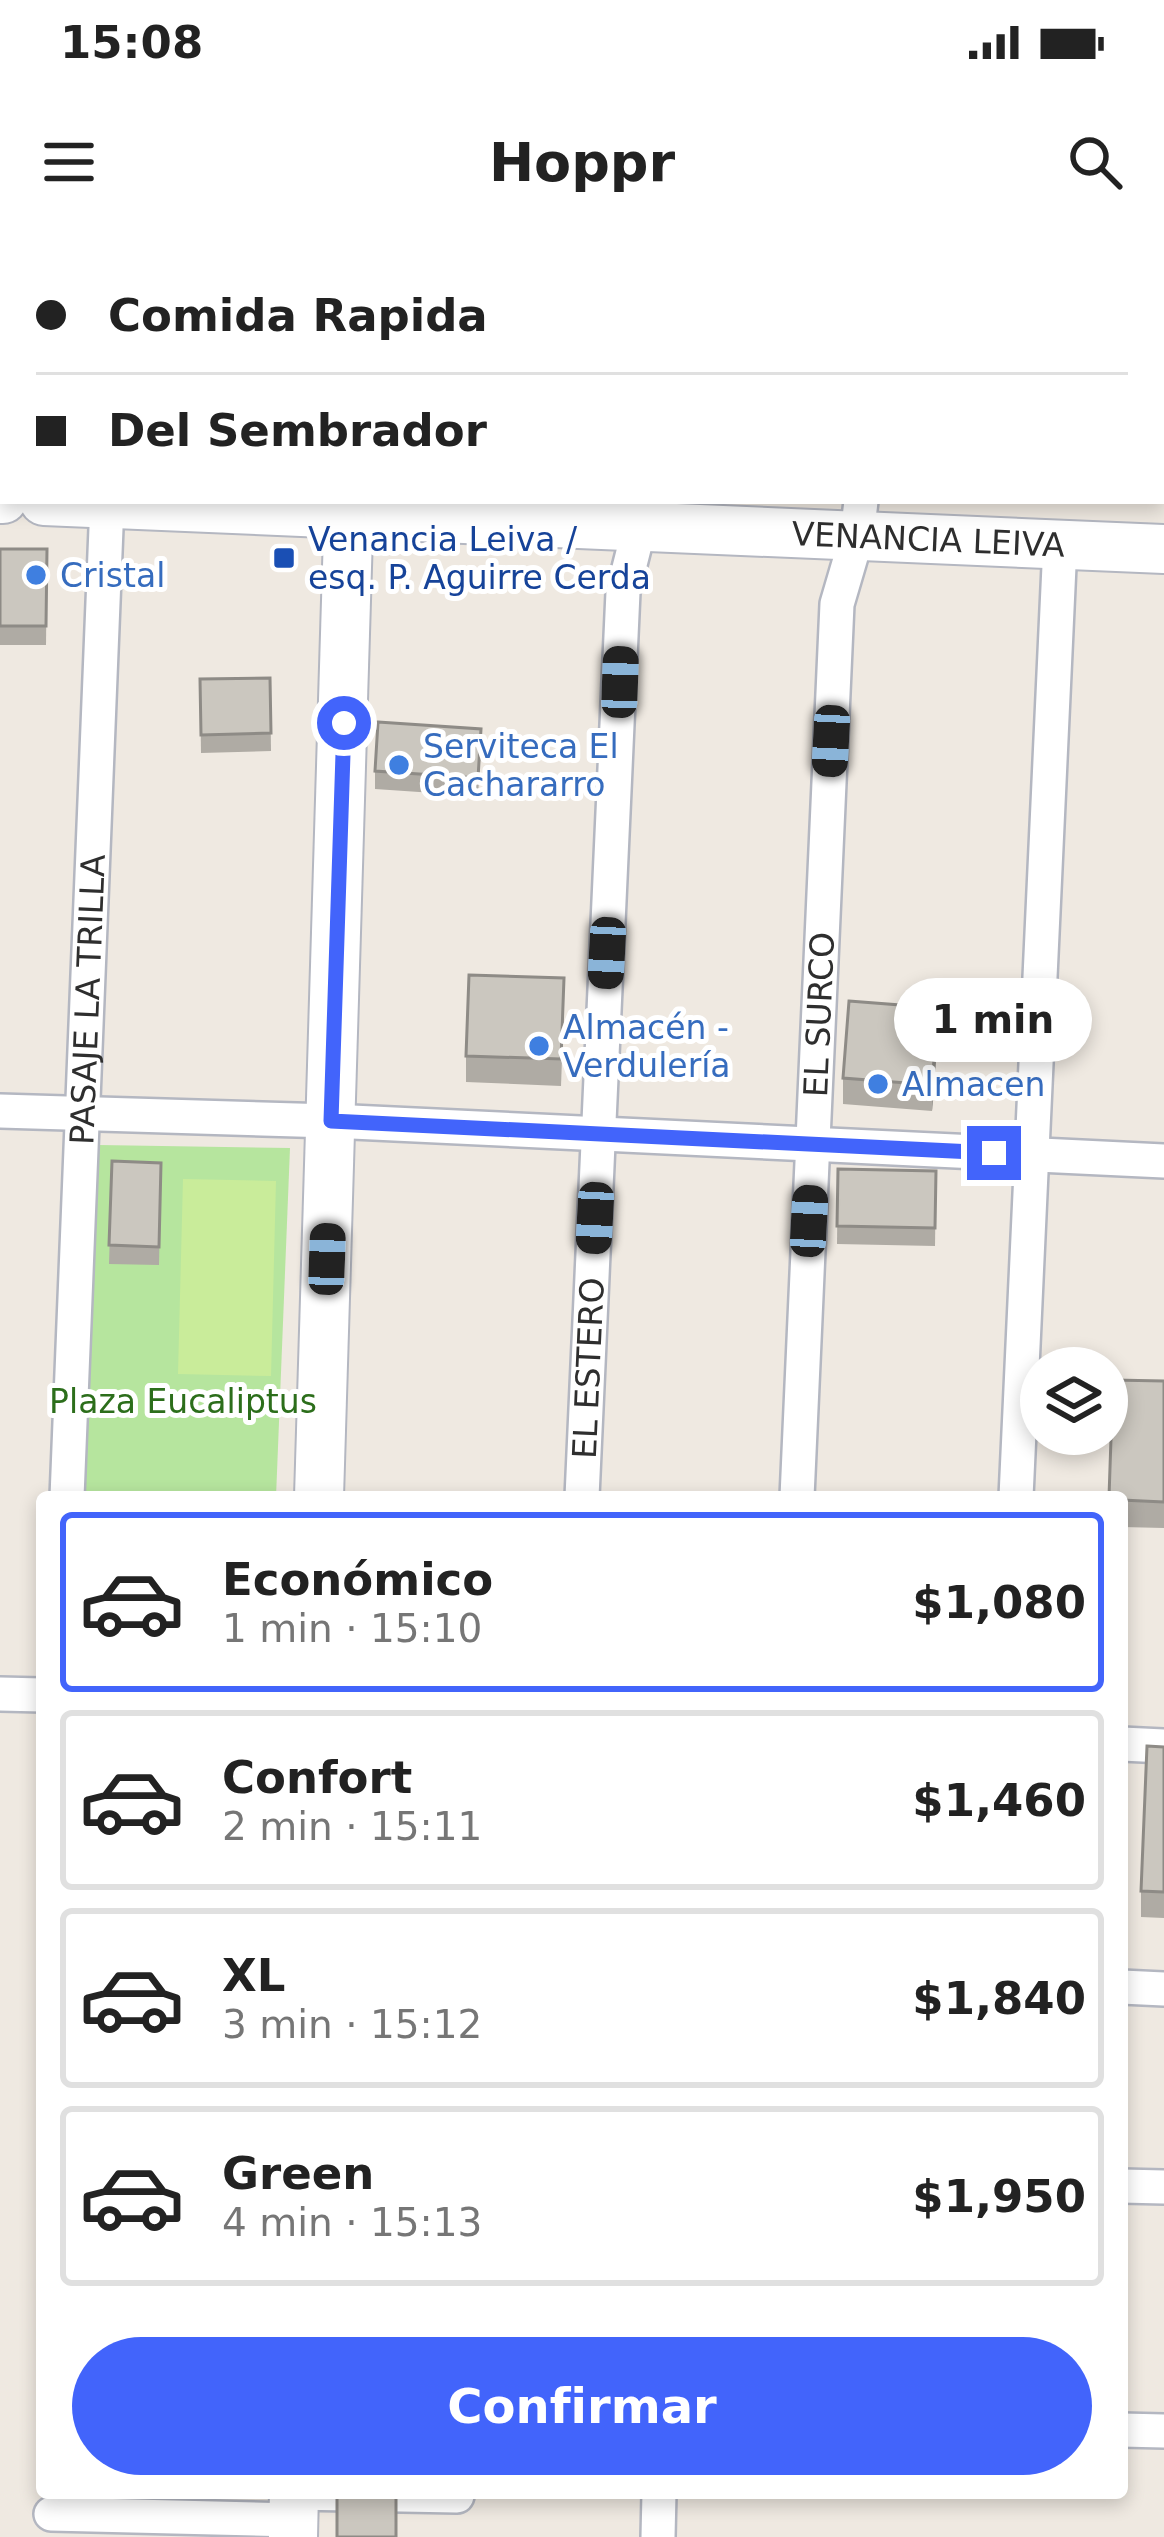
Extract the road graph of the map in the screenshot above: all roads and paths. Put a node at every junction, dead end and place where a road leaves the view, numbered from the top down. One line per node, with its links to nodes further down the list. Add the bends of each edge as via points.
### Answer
1 (106, 504): 9 (street, PASAJE LA TRILLA)
2 (167, 504): 3 (street, VENANCIA LEIVA)
3 (349, 507): 4 (street, VENANCIA LEIVA); 10 (street)
4 (643, 512): 5 (street, VENANCIA LEIVA); 11 (street, EL ESTERO, via 623,592)
5 (859, 518): 6 (street, VENANCIA LEIVA); 12 (street, EL SURCO, via 837,604)
6 (1060, 544): 7 (street, VENANCIA LEIVA); 13 (street)
7 (1164, 549)
8 (0, 1111): 9 (street)
9 (83, 1113): 10 (street); 15 (street, PASAJE LA TRILLA)
10 (331, 1121): 11 (street); 16 (street)
11 (599, 1134): 12 (street); 17 (street, EL ESTERO)
12 (813, 1144): 13 (street); 18 (street, EL SURCO)
13 (1032, 1155): 14 (street); 19 (street)
14 (1164, 1161)
15 (68, 1491)
16 (319, 1491)
17 (582, 1491)
18 (797, 1491)
19 (1016, 1491)
20 (0, 1694): 21 (street)
21 (36, 1695)
22 (1128, 1744): 23 (street)
23 (1164, 1746)
24 (1128, 1988): 25 (street)
25 (1164, 1989)
26 (1128, 2186): 27 (street)
27 (1164, 2187)
28 (1128, 2430): 29 (street)
29 (1164, 2432)
30 (425, 2499): 32 (street)
31 (659, 2499): 34 (street)
32 (293, 2511): 33 (street)
33 (51, 2514)
34 (658, 2537)

